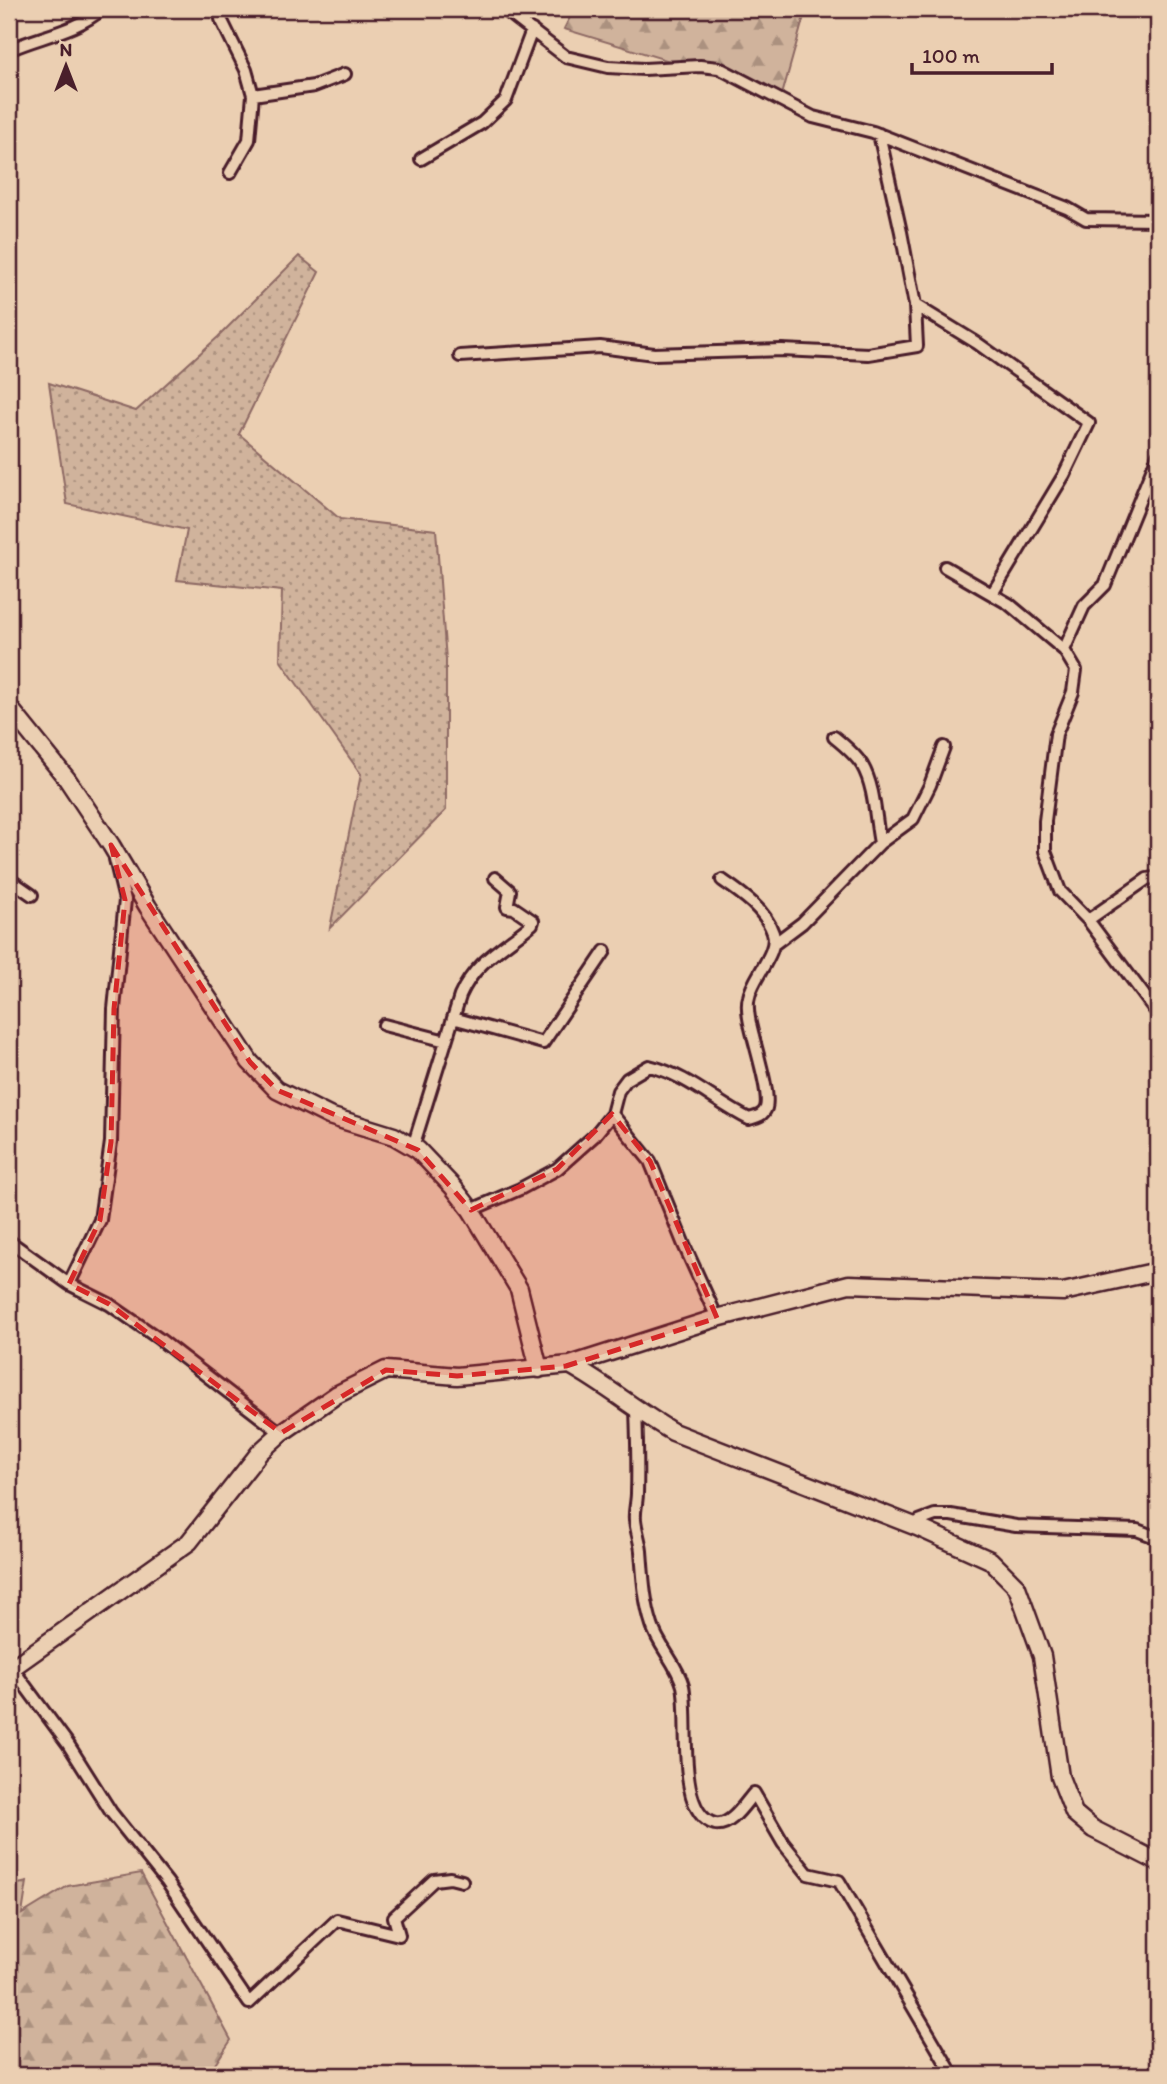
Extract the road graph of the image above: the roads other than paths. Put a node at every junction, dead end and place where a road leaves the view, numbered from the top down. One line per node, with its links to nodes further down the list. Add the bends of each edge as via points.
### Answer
1 (102, 9): 5 (street, via 54,35)
2 (220, 9): 7 (street)
3 (504, 9): 4 (street)
4 (532, 30): 8 (street, via 566,57 608,68 719,68 813,117); 9 (street, via 506,100 482,123)
5 (9, 50)
6 (345, 74): 7 (street, via 314,86)
7 (253, 95): 10 (street, via 249,140)
8 (879, 134): 11 (street, via 1086,219); 12 (street)
9 (421, 159)
10 (230, 173)
11 (1158, 220)
12 (915, 305): 13 (street, via 917,346 868,354 654,354 600,347); 16 (street, via 1089,423 1064,475)
13 (460, 356)
14 (1158, 456): 17 (street, via 1105,585 1084,606)
15 (945, 567): 16 (street)
16 (992, 594): 17 (street)
17 (1064, 650): 28 (street, via 1076,670 1073,692 1056,734 1045,850 1060,891)
18 (9, 707): 22 (street, via 67,779)
19 (834, 737): 21 (street, via 863,767)
20 (944, 747): 21 (street, via 913,819)
21 (880, 843): 29 (street, via 802,923)
22 (111, 845): 36 (street, via 250,1062 277,1090 329,1116 394,1136); 40 (street, via 125,900 114,1009 111,1142 100,1220)
23 (1158, 877): 28 (street, via 1147,879)
24 (495, 878): 32 (street, via 510,891 506,907 533,921 469,977)
25 (9, 879): 27 (street)
26 (722, 880): 29 (street, via 749,899 774,934)
27 (32, 895)
28 (1088, 920): 31 (street)
29 (774, 944): 35 (street, via 748,995 748,1016 766,1094 761,1116 749,1119 689,1082 649,1066 618,1091)
30 (605, 951): 32 (street, via 543,1043)
31 (1158, 1014)
32 (453, 1018): 34 (street)
33 (384, 1025): 34 (street)
34 (446, 1041): 36 (street)
35 (611, 1114): 37 (street, via 557,1169); 41 (street, via 650,1161)
36 (413, 1147): 37 (street)
37 (471, 1210): 43 (street, via 519,1289)
38 (9, 1241): 40 (street)
39 (1158, 1271): 41 (street, via 1063,1292 849,1283)
40 (69, 1284): 45 (street, via 109,1304 158,1338)
41 (717, 1318): 42 (street)
42 (570, 1365): 43 (street); 44 (street)
43 (539, 1369): 45 (street, via 457,1376 386,1370 336,1395)
44 (636, 1408): 46 (street, via 673,1432); 51 (street, via 635,1518 644,1586 652,1627 683,1686 691,1797 701,1816 722,1824 754,1793 783,1843 808,1874 839,1881)
45 (281, 1433): 48 (street, via 260,1452 189,1542)
46 (917, 1527): 47 (street, via 919,1521 951,1514 1016,1526 1137,1530); 49 (street, via 990,1560 1017,1587 1042,1656 1060,1777 1074,1814 1093,1829)
47 (1158, 1538)
48 (10, 1669): 50 (street, via 68,1744 111,1812 167,1882 249,2003 337,1920 399,1936 394,1917 434,1880)
49 (1158, 1862)
50 (462, 1881)
51 (950, 2070)

